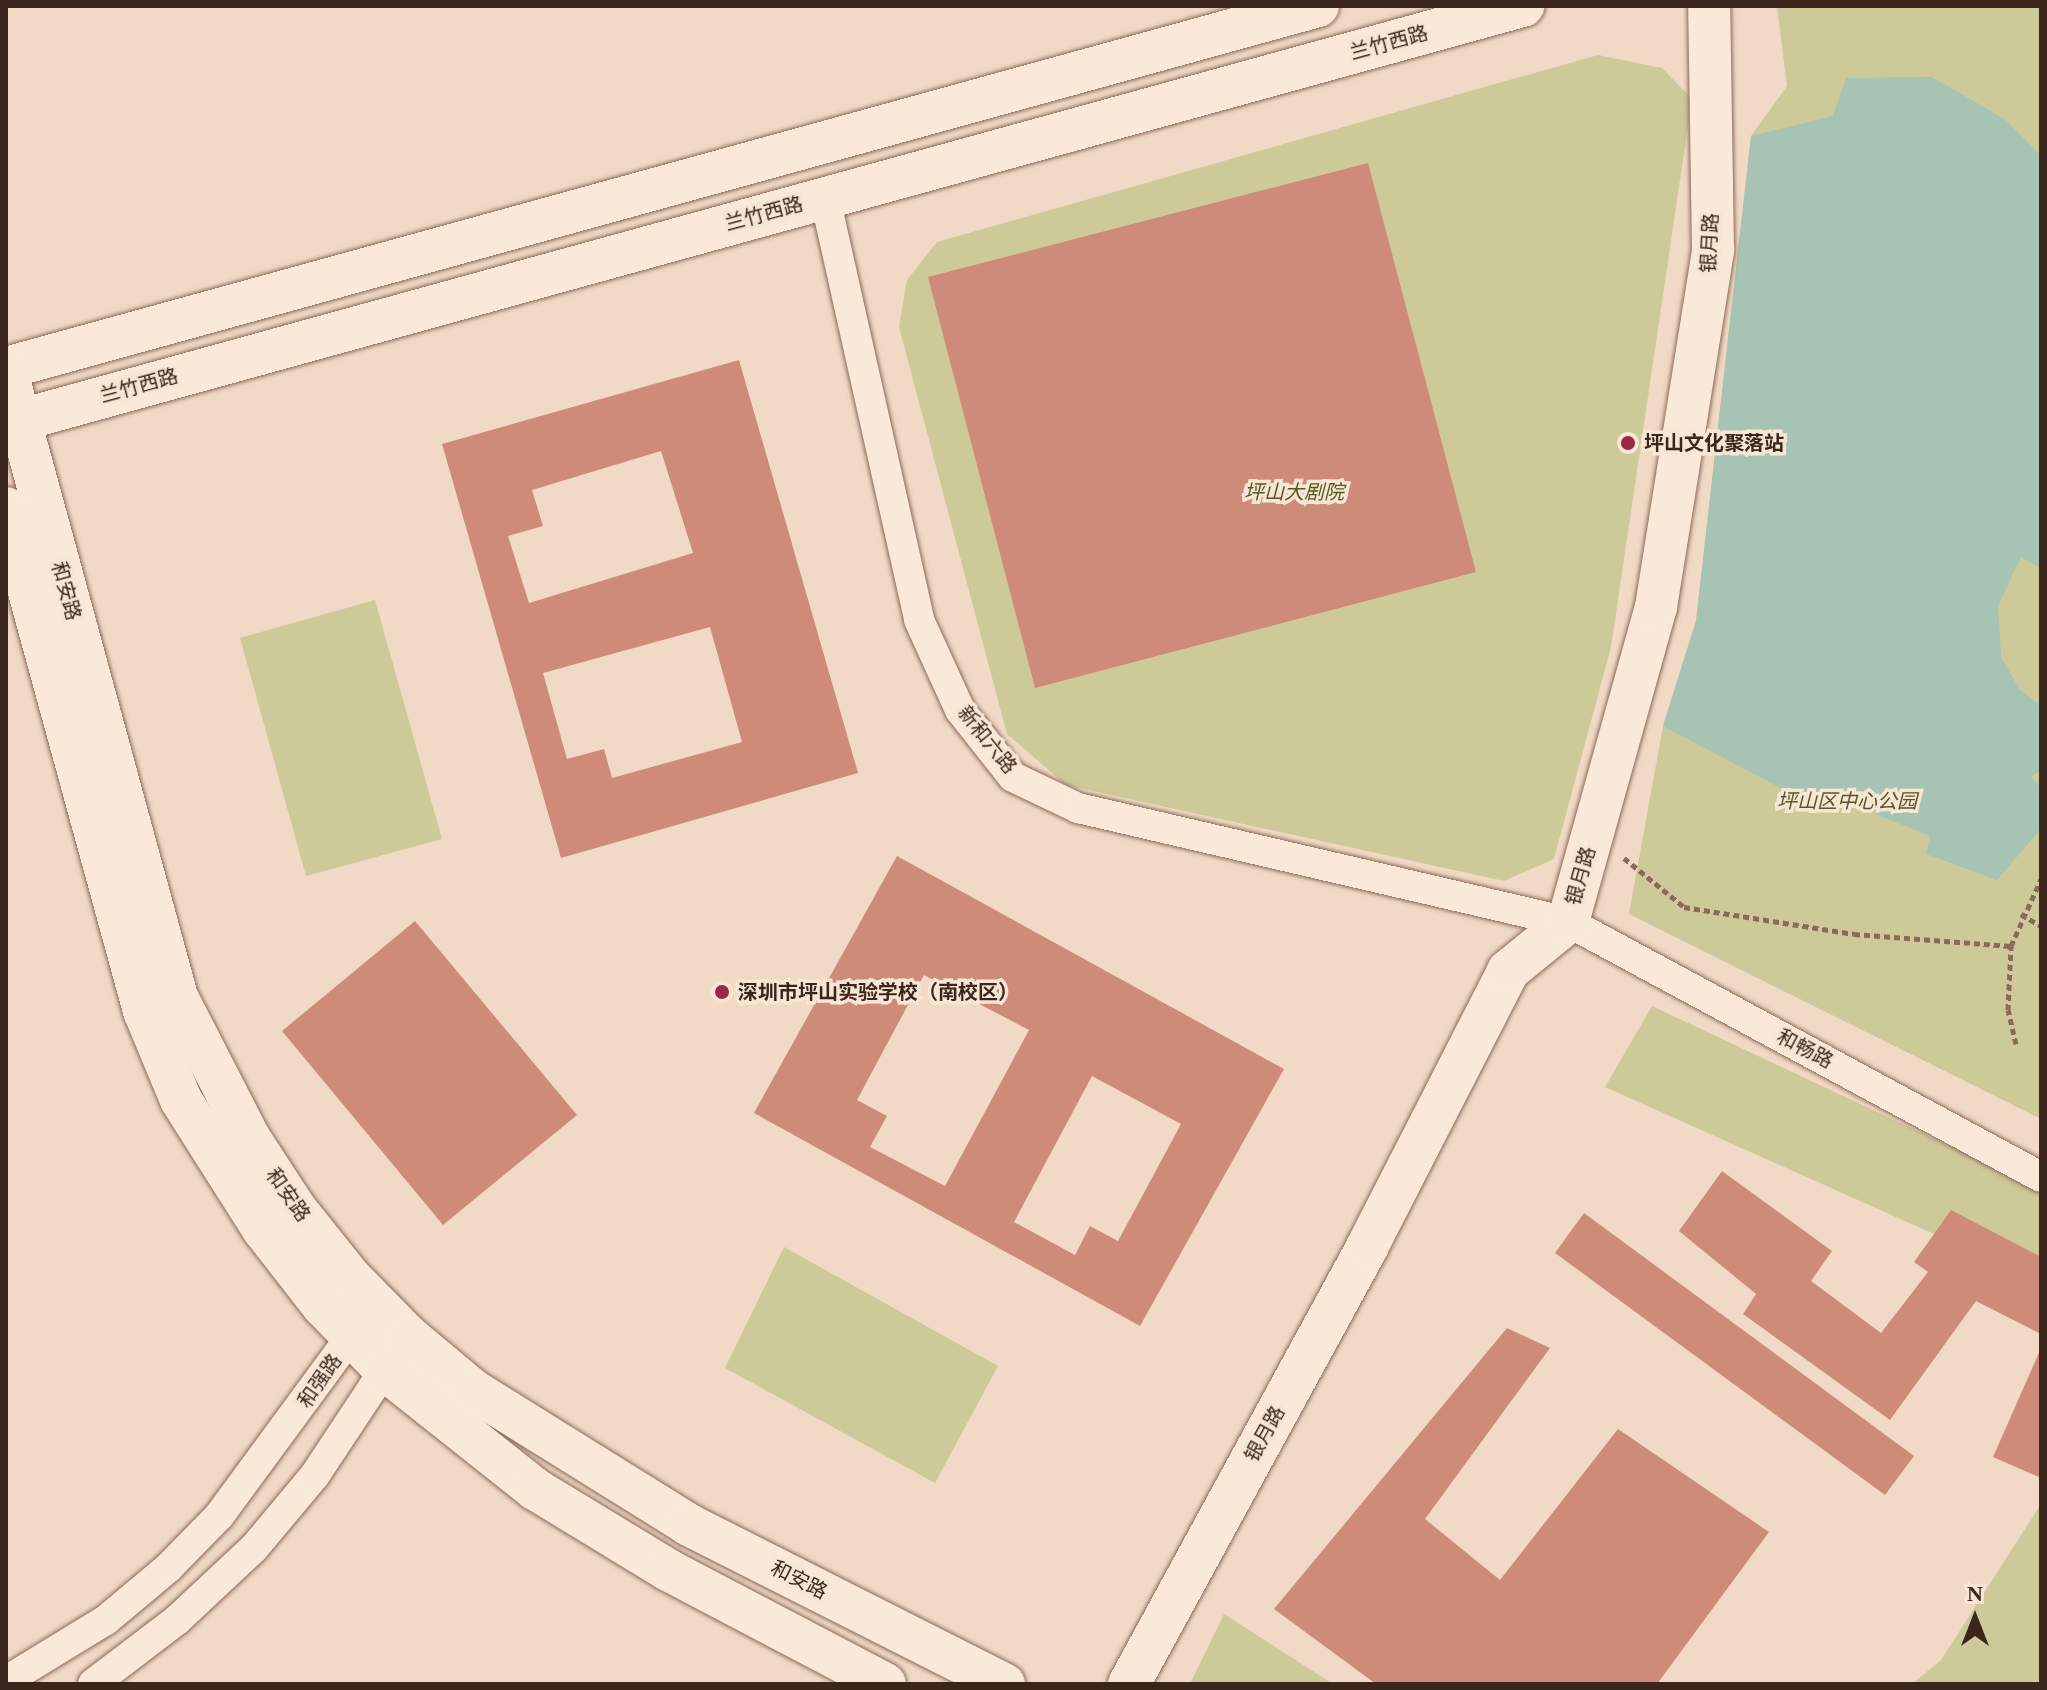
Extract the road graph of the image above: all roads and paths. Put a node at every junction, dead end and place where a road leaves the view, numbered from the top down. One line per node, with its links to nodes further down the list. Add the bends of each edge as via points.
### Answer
1 (1318, 6): 4 (street)
2 (1523, 6): 5 (street, 兰竹西路)
3 (1709, 6): 9 (street, 银月路, via 1713,250 1656,607)
4 (1229, 18): 6 (street)
5 (825, 198): 7 (street, 兰竹西路); 12 (street, 新和六路, via 919,620 960,710 1013,777 1078,808)
6 (6, 369): 7 (street, 和安路)
7 (13, 422): 17 (street, 和安路, via 177,997 228,1101 295,1208 350,1277)
8 (6, 508): 18 (street, 和安路, via 161,1058 212,1153 263,1229)
9 (1593, 832): 12 (street, 银月路); 14 (path, via 1684,907 1854,934)
10 (2041, 879): 11 (path)
11 (2021, 914): 13 (path); 14 (path)
12 (1568, 922): 16 (street, 和畅路); 26 (street, 银月路, via 1508,971 1367,1247)
13 (2041, 926)
14 (2011, 946): 15 (path, via 2008,1010)
15 (2016, 1044)
16 (2041, 1177)
17 (407, 1335): 18 (street, 和强路); 19 (street); 20 (street, 和安路)
18 (351, 1336): 19 (street, 和安路); 22 (street, 和强路, via 219,1516 168,1568 106,1620)
19 (385, 1370): 21 (street, 和安路); 23 (street, via 315,1475 254,1548 177,1620)
20 (511, 1415): 21 (street); 25 (street, 和安路, via 689,1525)
21 (486, 1453): 24 (street, 和安路, via 668,1570)
22 (6, 1681)
23 (93, 1684)
24 (885, 1684)
25 (1004, 1684)
26 (1129, 1684)

